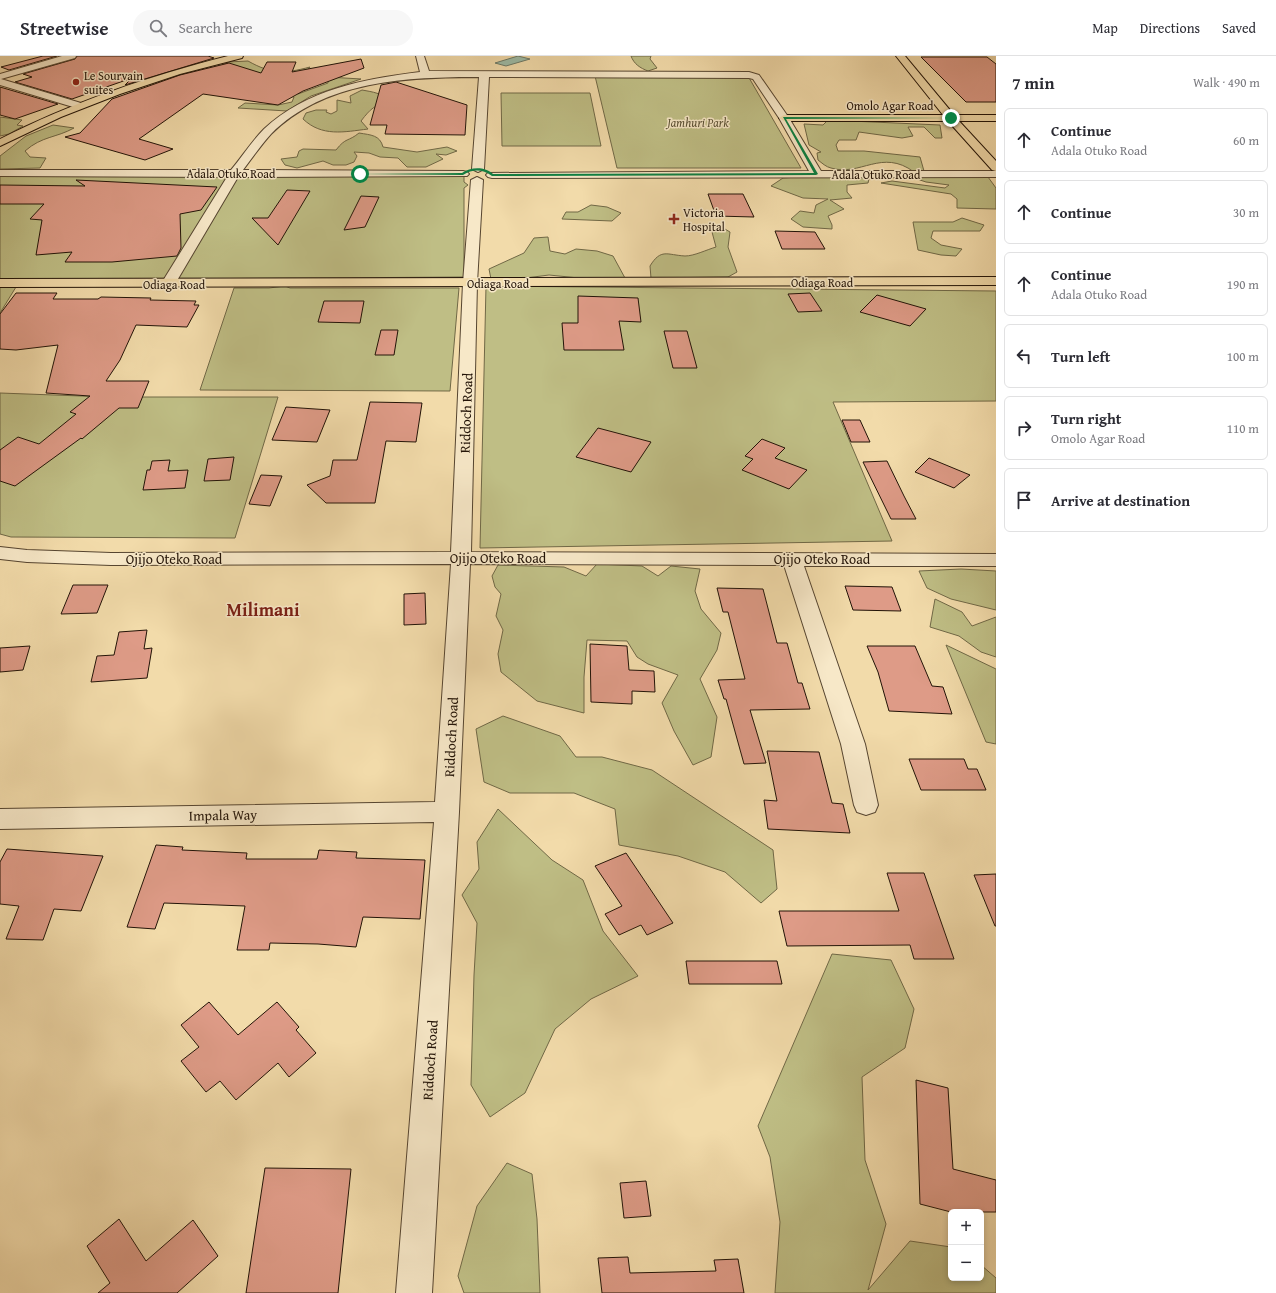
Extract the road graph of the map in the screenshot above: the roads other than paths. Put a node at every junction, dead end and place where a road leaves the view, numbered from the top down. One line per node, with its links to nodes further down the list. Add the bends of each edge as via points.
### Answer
1 (72, 56): 7 (street)
2 (239, 56): 9 (main road, via 149,81)
3 (420, 56): 5 (street)
4 (900, 56): 11 (main road)
5 (425, 74): 6 (street); 16 (street, via 379,80 337,90 303,105 267,132)
6 (484, 74): 10 (street, via 628,71 750,75 756,77); 19 (street, Riddoch Road)
7 (0, 77)
8 (0, 82): 9 (street)
9 (77, 106): 13 (main road)
10 (784, 118): 11 (main road, Omolo Agar Road); 17 (street)
11 (951, 118): 12 (main road, Omolo Agar Road); 14 (main road)
12 (996, 118)
13 (0, 143)
14 (996, 168)
15 (0, 173): 16 (street, Adala Otuko Road)
16 (235, 173): 19 (street, Adala Otuko Road); 23 (street)
17 (816, 174): 18 (street, Adala Otuko Road); 19 (street, Adala Otuko Road)
18 (996, 174)
19 (477, 175): 22 (street, Riddoch Road)
20 (996, 281): 22 (main road, Odiaga Road)
21 (0, 283): 23 (main road, Odiaga Road)
22 (470, 283): 23 (main road, Odiaga Road); 25 (street, Riddoch Road)
23 (168, 284)
24 (0, 553): 25 (street, Ojijo Oteko Road, via 110,559)
25 (462, 558): 26 (street, Ojijo Oteko Road); 29 (street, Riddoch Road)
26 (792, 559): 27 (street, Ojijo Oteko Road); 28 (street, via 853,744)
27 (996, 560)
28 (866, 805)
29 (447, 812): 30 (street, Impala Way); 31 (street, Riddoch Road)
30 (0, 819)
31 (414, 1293)

